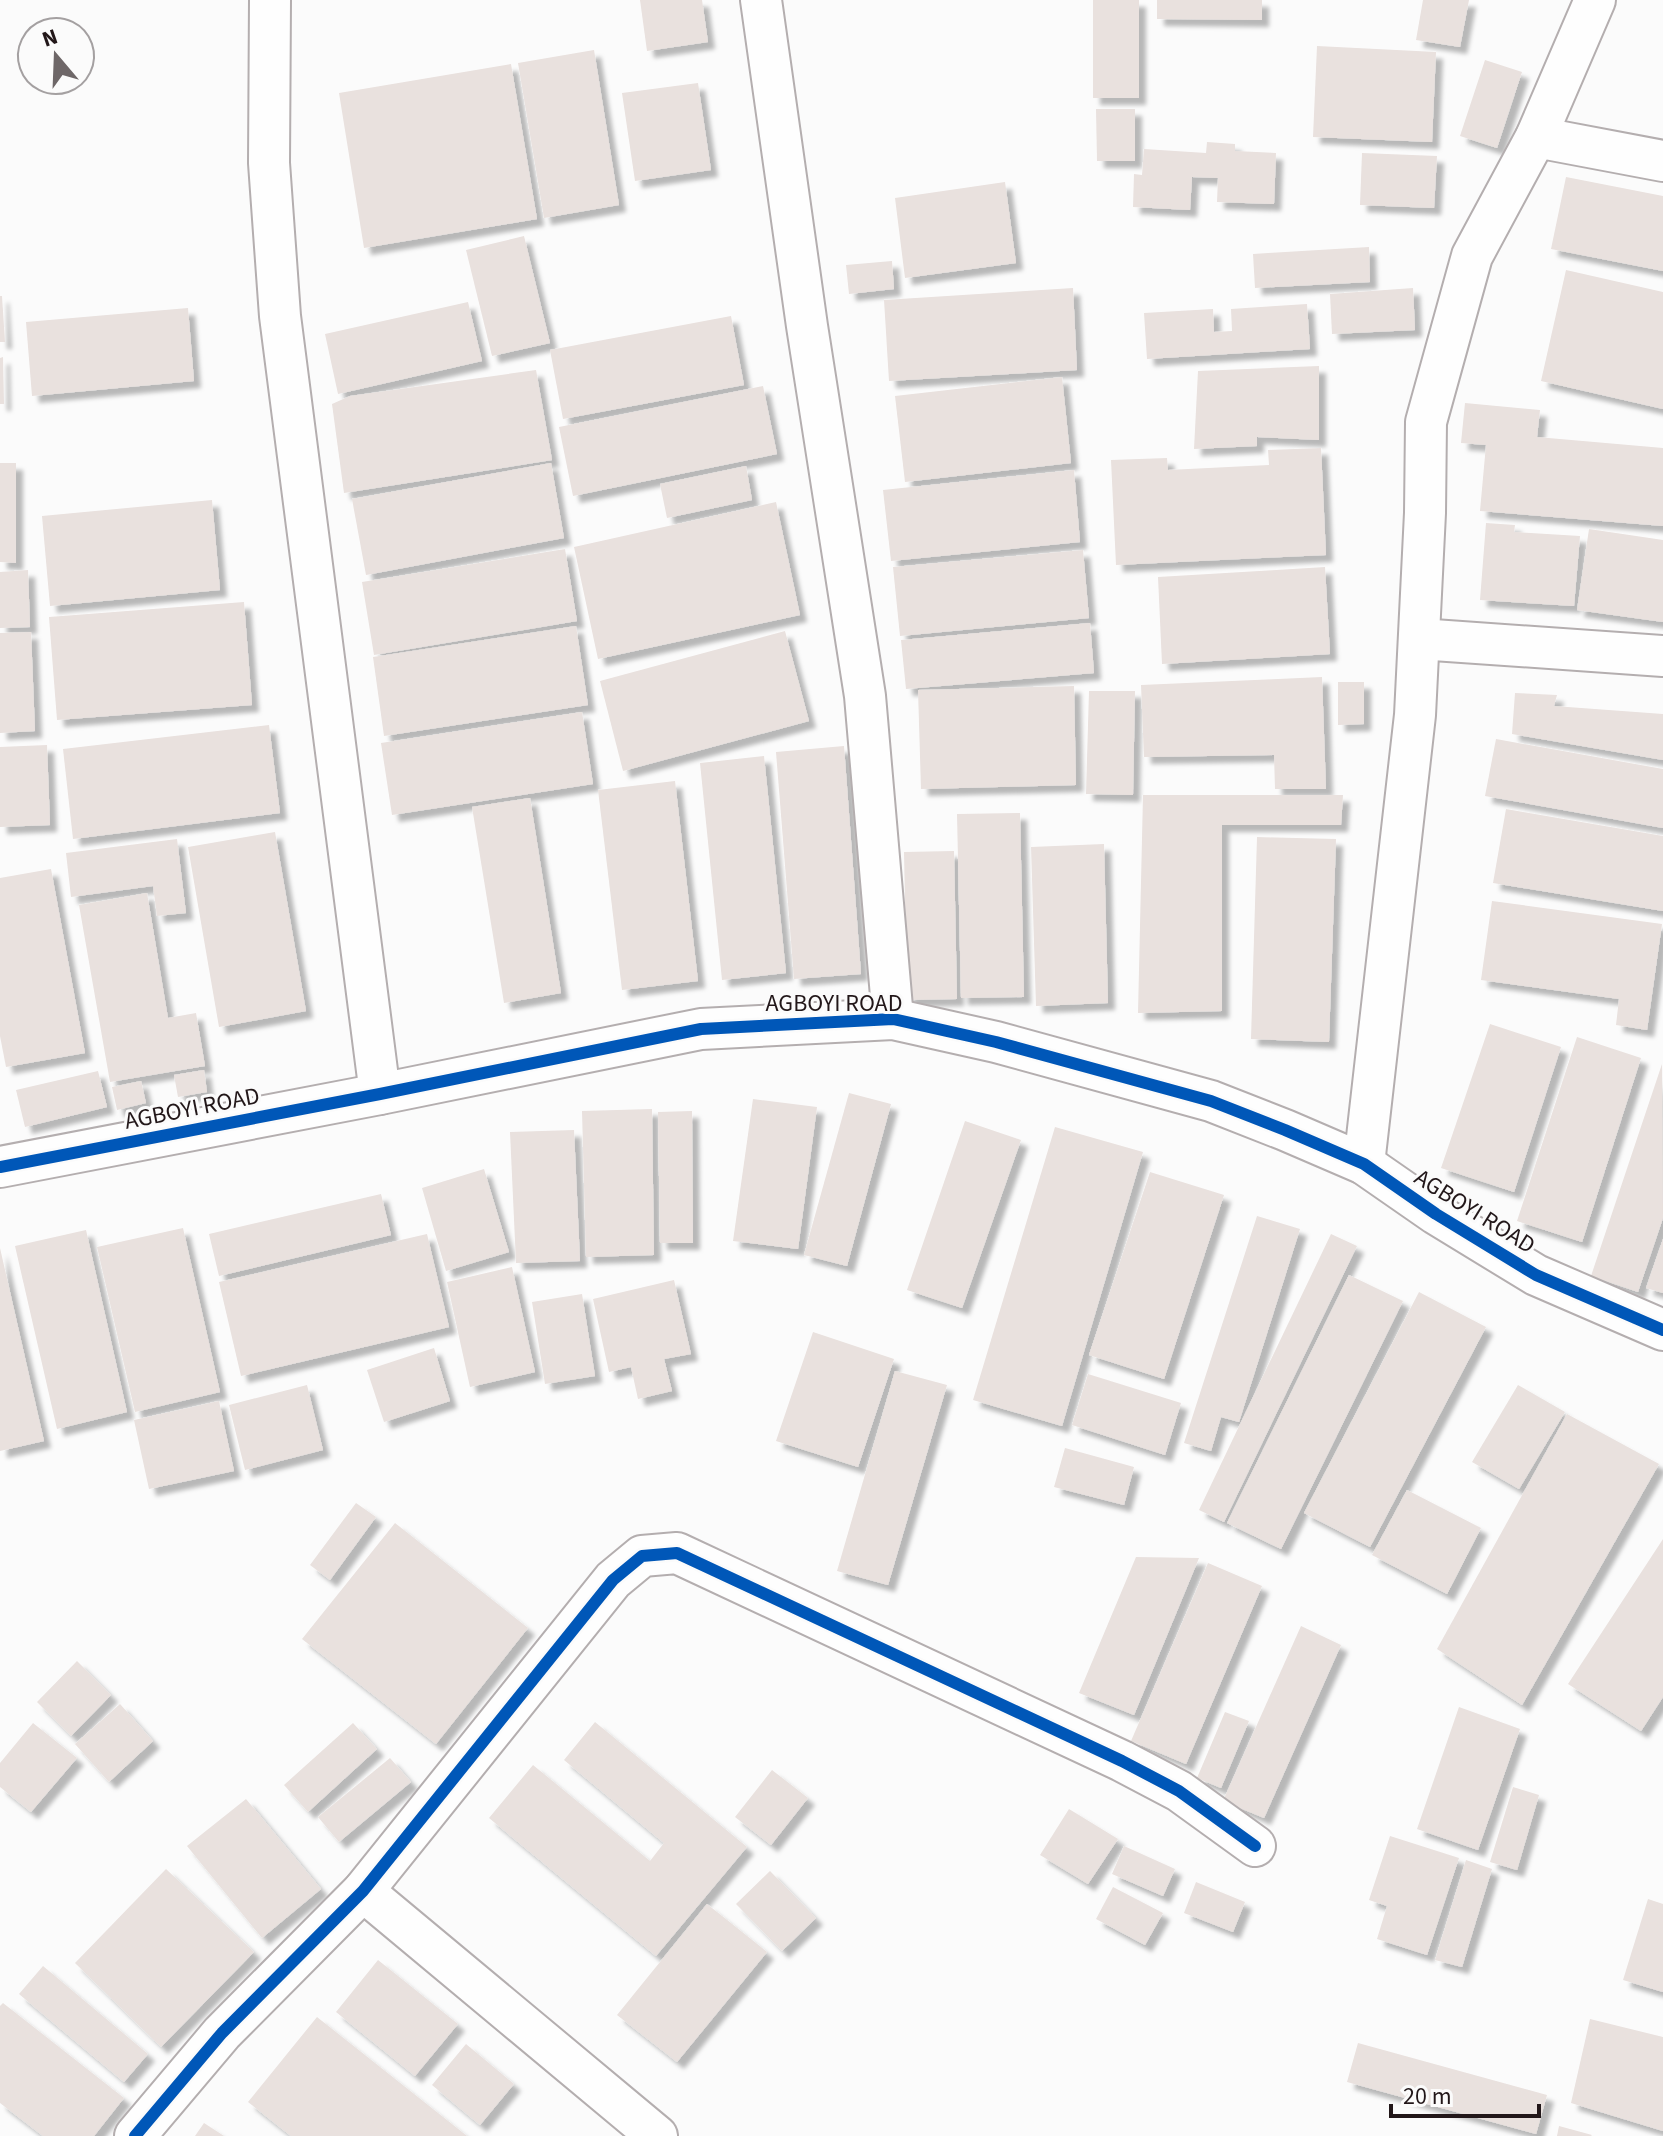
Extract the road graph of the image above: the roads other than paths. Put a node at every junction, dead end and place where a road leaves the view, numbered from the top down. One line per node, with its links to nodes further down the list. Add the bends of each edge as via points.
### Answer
1 (270, 0): 9 (street, via 269,163 280,316)
2 (761, 0): 8 (street, via 865,696)
3 (1595, 0): 4 (street)
4 (1536, 137): 5 (street); 6 (street, via 1472,256 1426,422)
5 (1663, 161)
6 (1419, 639): 7 (street); 10 (street)
7 (1663, 656)
8 (893, 1019): 9 (street, AGBOYI ROAD, via 701,1029); 10 (street, AGBOYI ROAD, via 1211,1101)
9 (380, 1094): 11 (street, AGBOYI ROAD)
10 (1364, 1164): 12 (street, AGBOYI ROAD, via 1536,1275)
11 (0, 1167)
12 (1663, 1330)
13 (1255, 1846): 14 (street, via 1179,1791 1122,1761 677,1553 642,1556 613,1580)
14 (363, 1891): 15 (street, via 222,2033); 16 (street)
15 (135, 2136)
16 (657, 2136)

